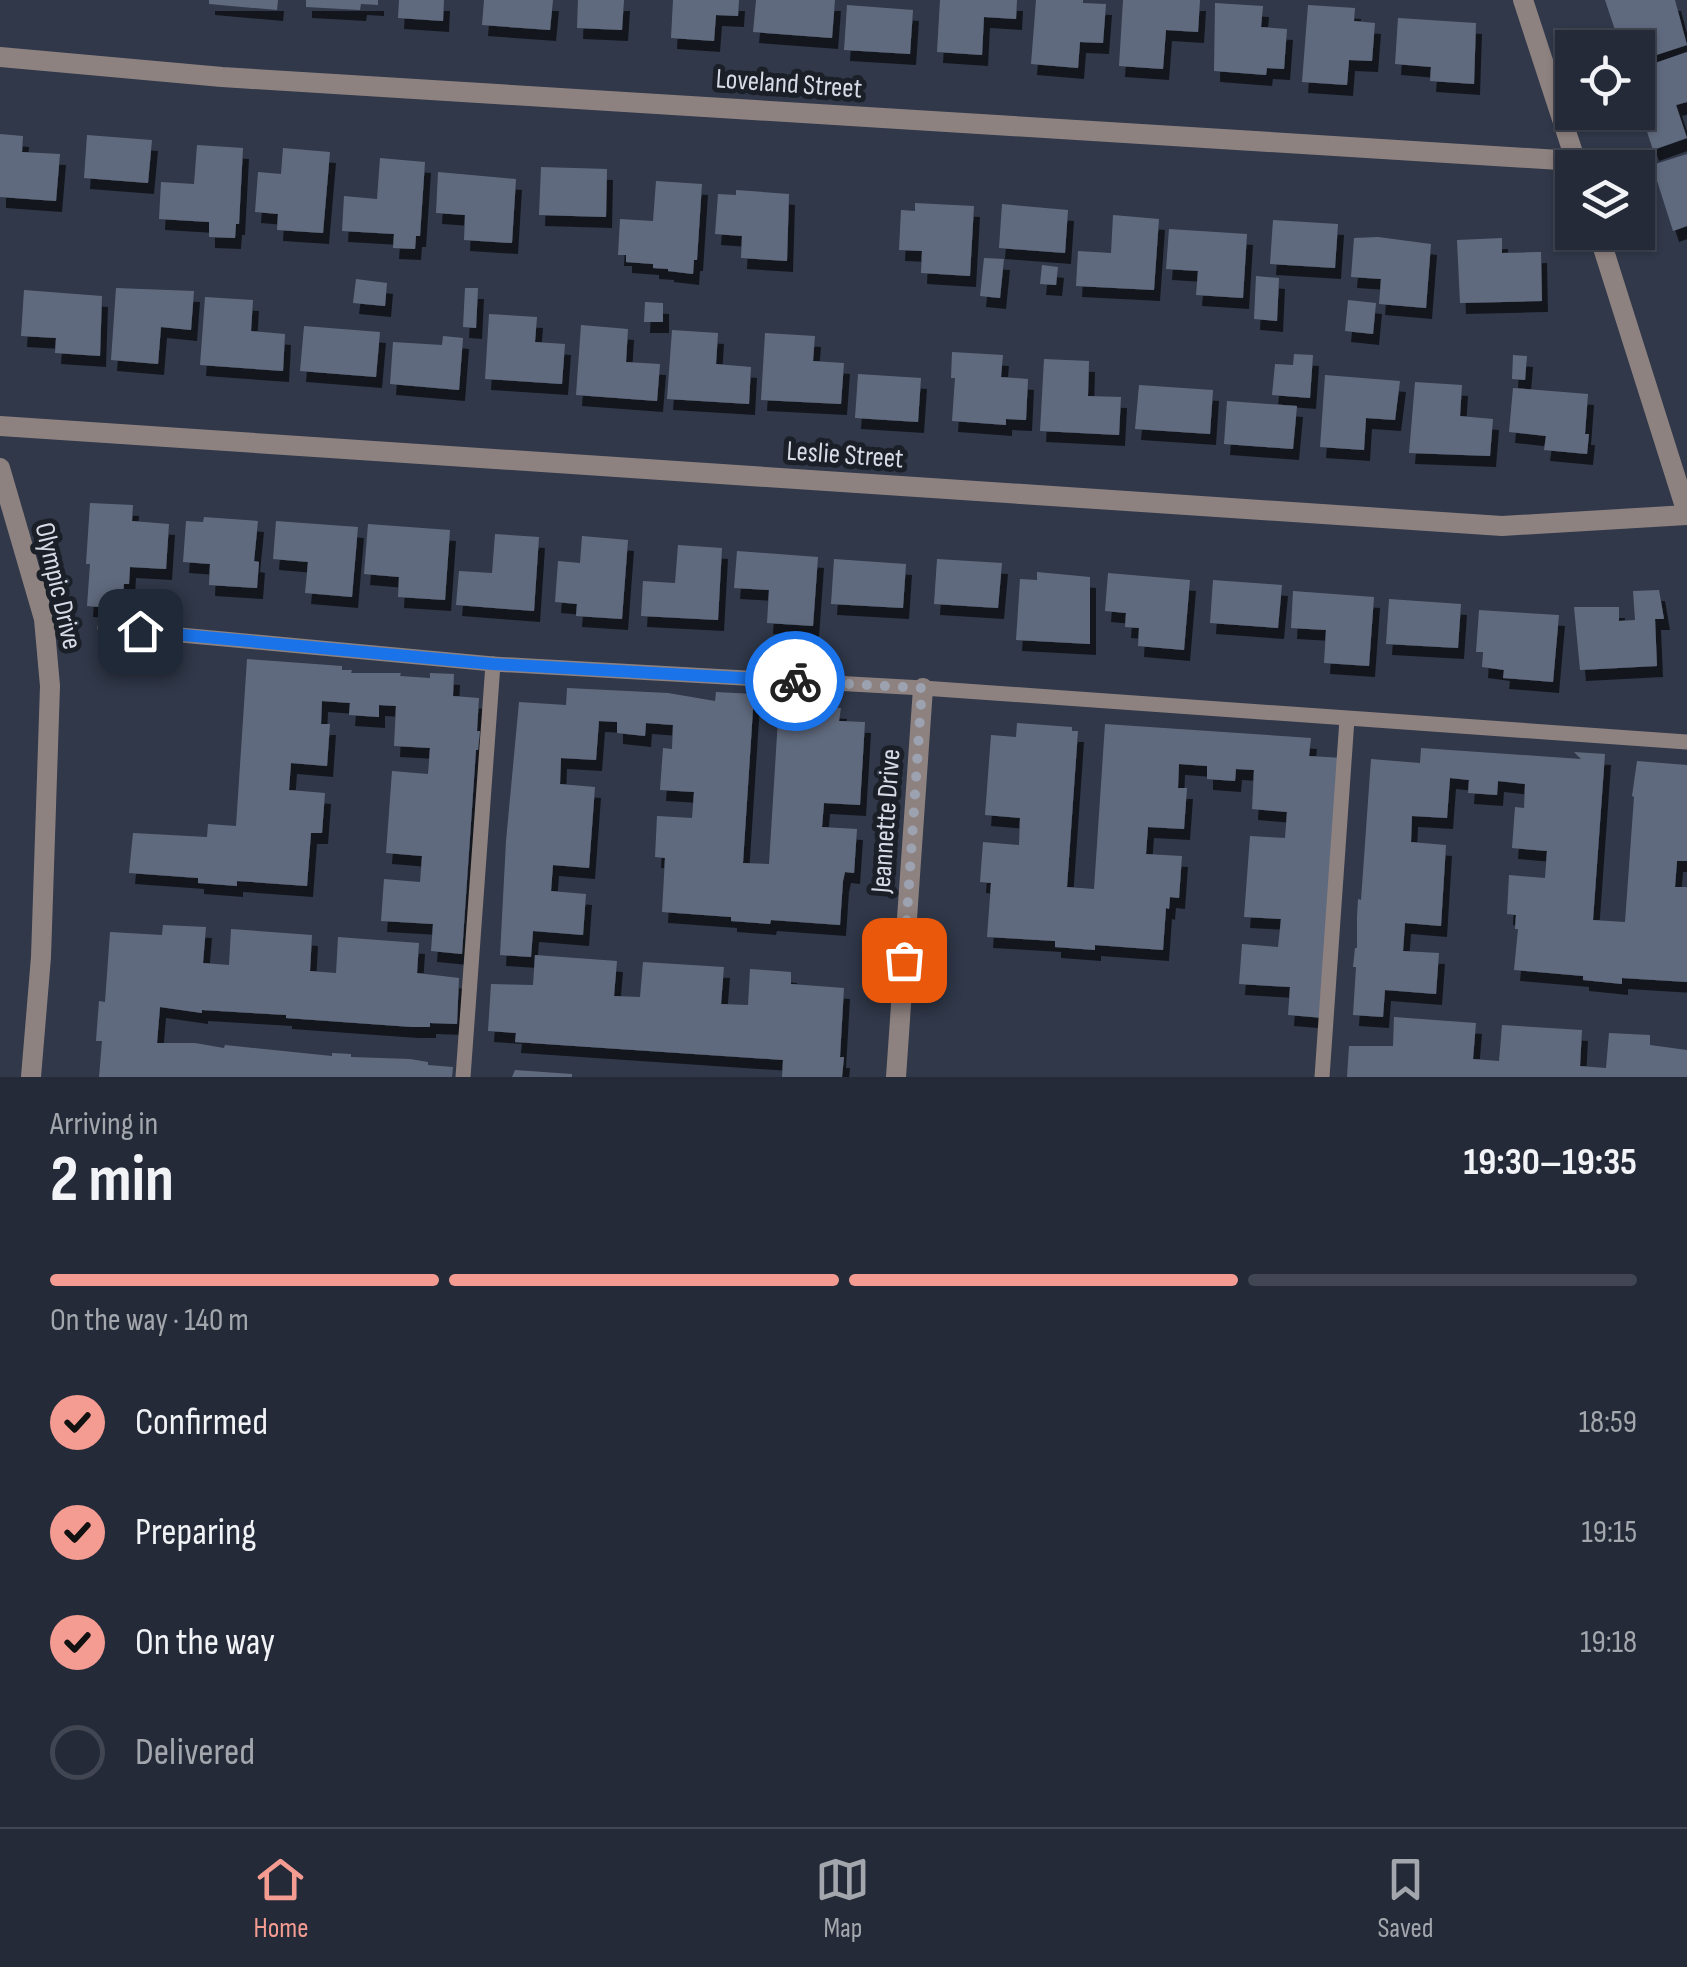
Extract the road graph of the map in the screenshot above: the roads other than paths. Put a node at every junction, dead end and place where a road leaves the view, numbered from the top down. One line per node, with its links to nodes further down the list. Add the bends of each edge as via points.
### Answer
1 (1523, 0): 3 (street)
2 (0, 57): 4 (street, Loveland Street)
3 (1571, 150)
4 (1555, 163)
5 (1604, 250): 8 (street)
6 (0, 426): 8 (street, Leslie Street, via 1502,526)
7 (0, 468): 14 (street, Olympic Drive, via 44,619 50,686)
8 (1687, 514)
9 (105, 628): 10 (lane)
10 (493, 664): 11 (lane); 15 (lane)
11 (922, 688): 12 (lane); 16 (street, Jeannette Drive)
12 (1347, 719): 13 (lane); 17 (lane)
13 (1687, 742)
14 (31, 1077)
15 (463, 1077)
16 (896, 1077)
17 (1322, 1077)

